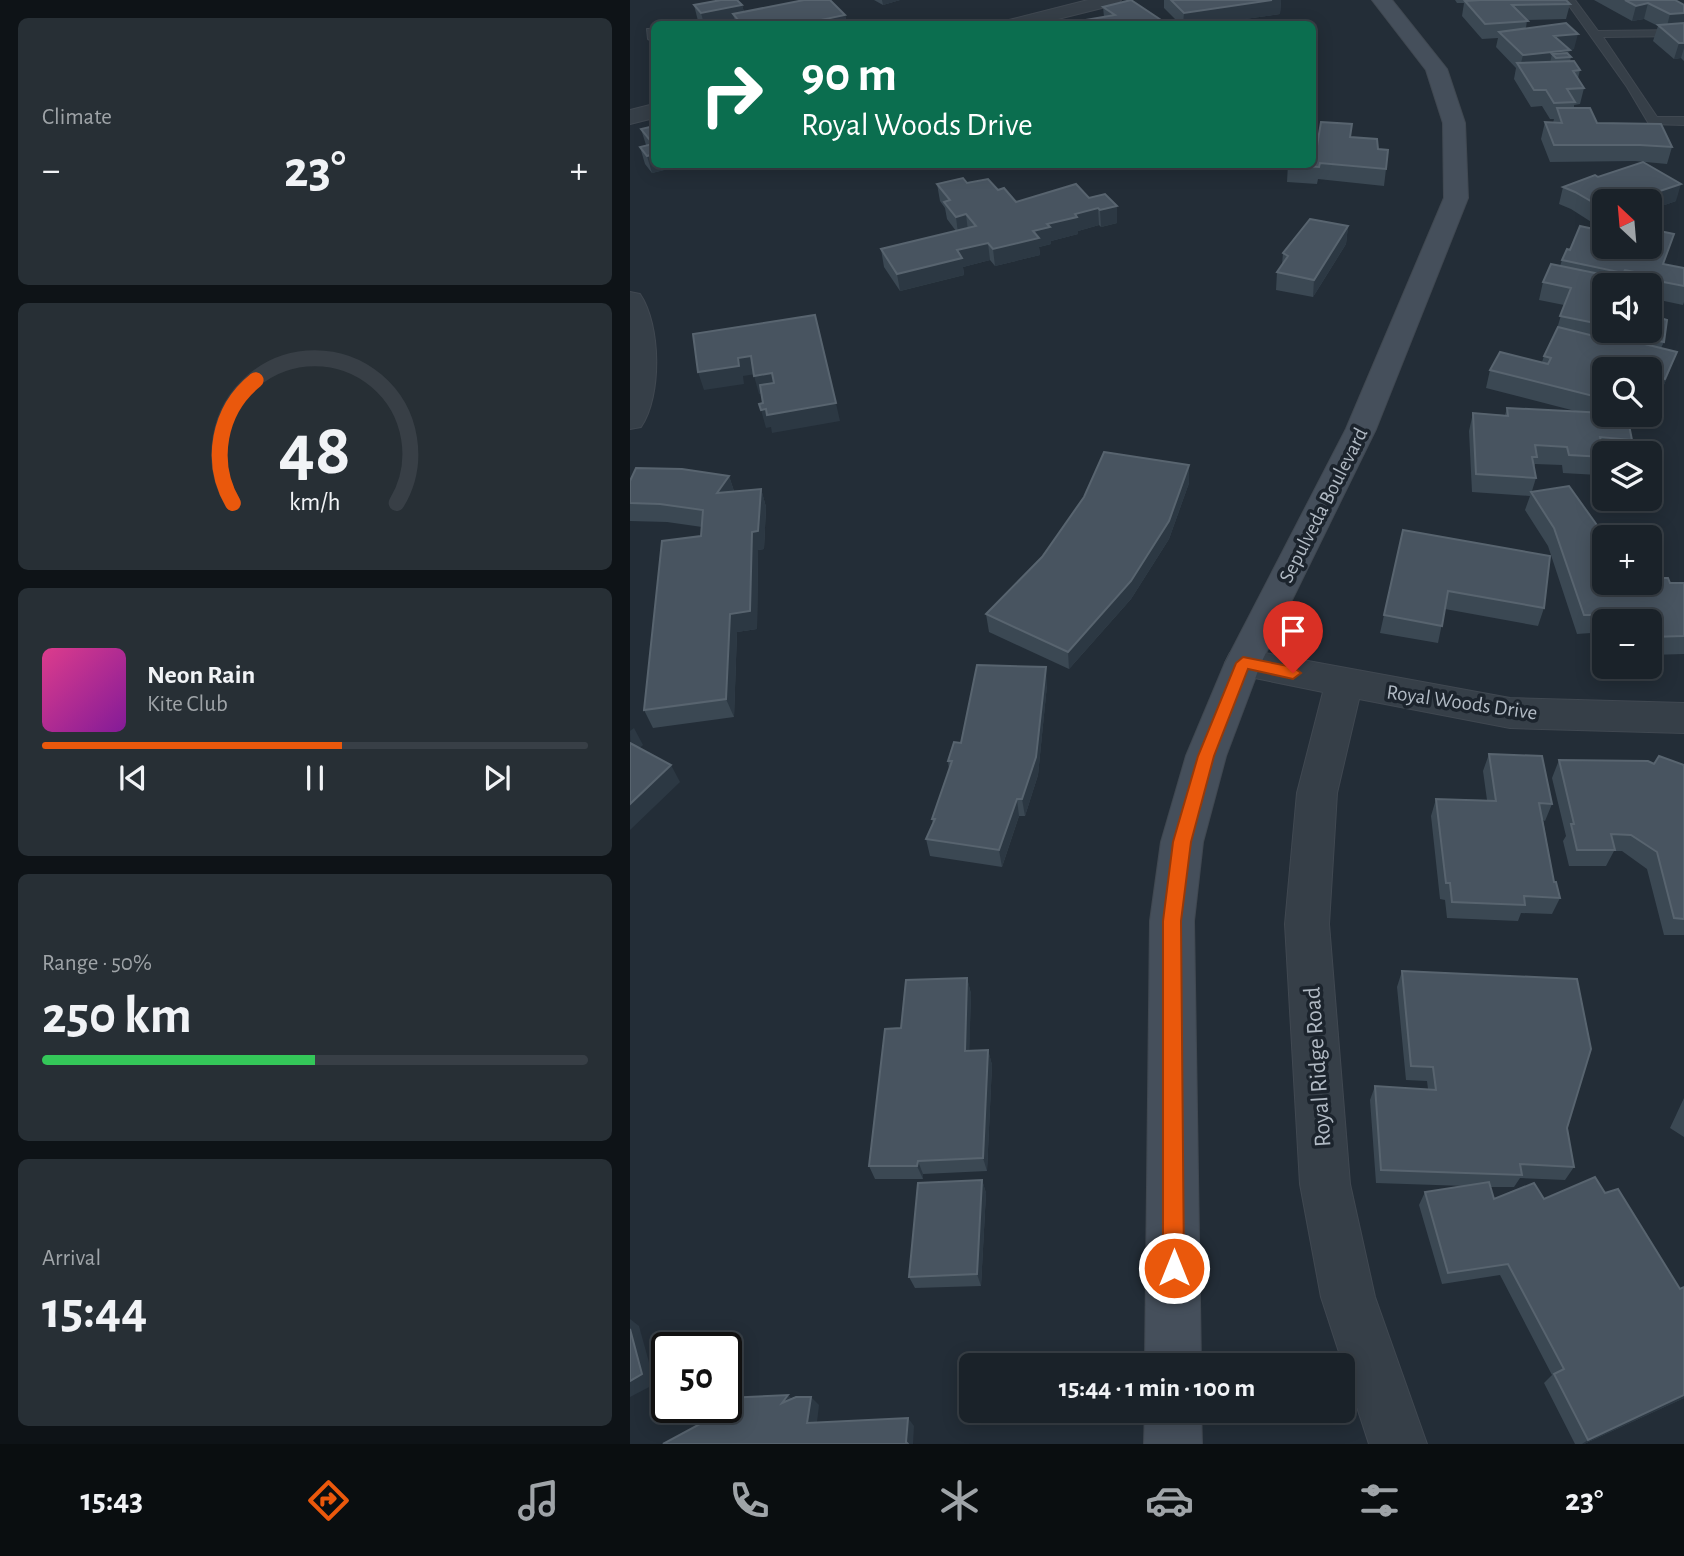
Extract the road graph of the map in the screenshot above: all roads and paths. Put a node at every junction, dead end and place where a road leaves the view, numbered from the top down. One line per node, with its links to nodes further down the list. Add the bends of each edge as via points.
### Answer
1 (1111, 0): 4 (street)
2 (1382, 0): 12 (main road, Sepulveda Boulevard, via 1436,69 1454,122 1456,198 1361,429)
3 (1570, 0): 6 (lane)
4 (1028, 21)
5 (1684, 33): 6 (lane)
6 (1595, 34): 9 (lane, via 1653,121)
7 (651, 112): 8 (street)
8 (630, 117)
9 (1684, 121)
10 (630, 300): 11 (street, via 637,316 642,357)
11 (630, 420)
12 (1243, 663): 13 (street, Royal Woods Drive); 15 (main road, Sepulveda Boulevard, via 1206,756 1182,842 1172,921)
13 (1343, 683): 14 (street, Royal Woods Drive, via 1510,713); 18 (street, Royal Ridge Road, via 1317,793 1307,924 1325,1184 1348,1297)
14 (1684, 718)
15 (1173, 1353)
16 (1173, 1423): 17 (main road)
17 (1172, 1444)
18 (1398, 1444)

